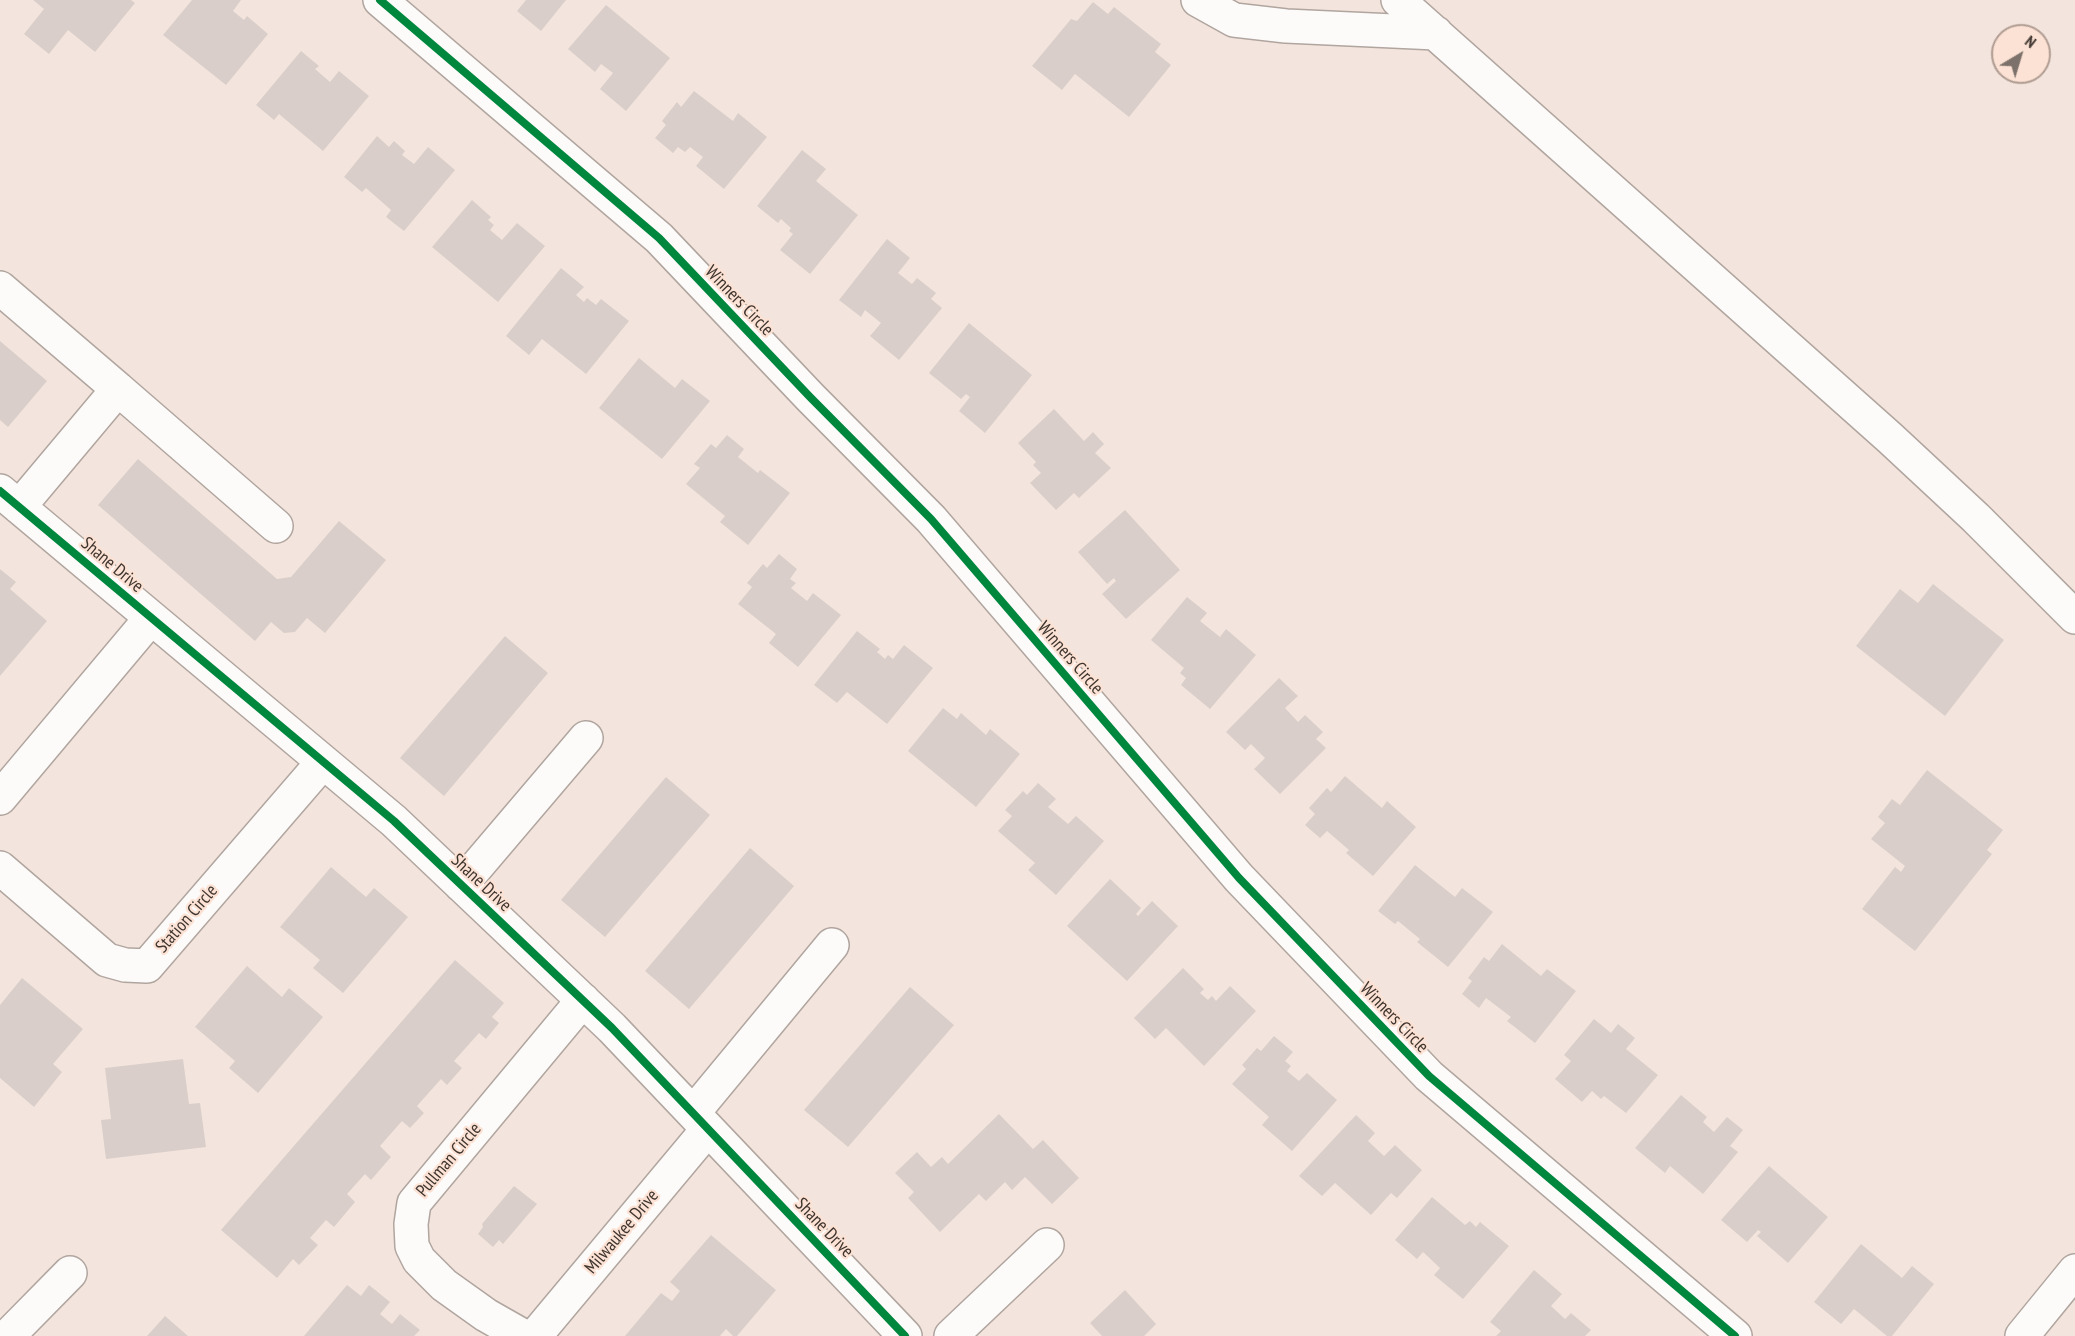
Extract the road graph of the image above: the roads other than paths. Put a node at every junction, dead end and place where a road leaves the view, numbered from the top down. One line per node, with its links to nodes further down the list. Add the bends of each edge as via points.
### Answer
1 (380, 0): 27 (street, Winners Circle, via 659,238 931,519 1239,878 1429,1076)
2 (1198, 0): 4 (street, via 1234,20)
3 (1398, 0): 4 (street)
4 (1436, 33): 9 (street, via 1890,438)
5 (0, 288): 6 (street)
6 (118, 389): 7 (street); 8 (street)
7 (10, 499): 10 (street, Shane Drive)
8 (276, 526)
9 (2075, 617)
10 (151, 618): 12 (street, Shane Drive); 13 (street)
11 (586, 738): 15 (street)
12 (323, 762): 14 (street, Station Circle, via 147,966 107,960); 15 (street, Shane Drive, via 394,821)
13 (0, 798)
14 (0, 868)
15 (461, 885): 17 (street, Shane Drive)
16 (832, 945): 18 (street, Milwaukee Drive)
17 (583, 1000): 18 (street, Shane Drive); 23 (street, Pullman Circle, via 414,1203 412,1246 419,1260 444,1285)
18 (701, 1121): 24 (street, Milwaukee Drive); 25 (street, Shane Drive)
19 (1047, 1245): 26 (street)
20 (2075, 1271): 28 (street)
21 (70, 1273): 22 (street)
22 (8, 1336)
23 (523, 1336)
24 (535, 1336)
25 (905, 1336)
26 (951, 1336)
27 (1734, 1336)
28 (2022, 1336)

